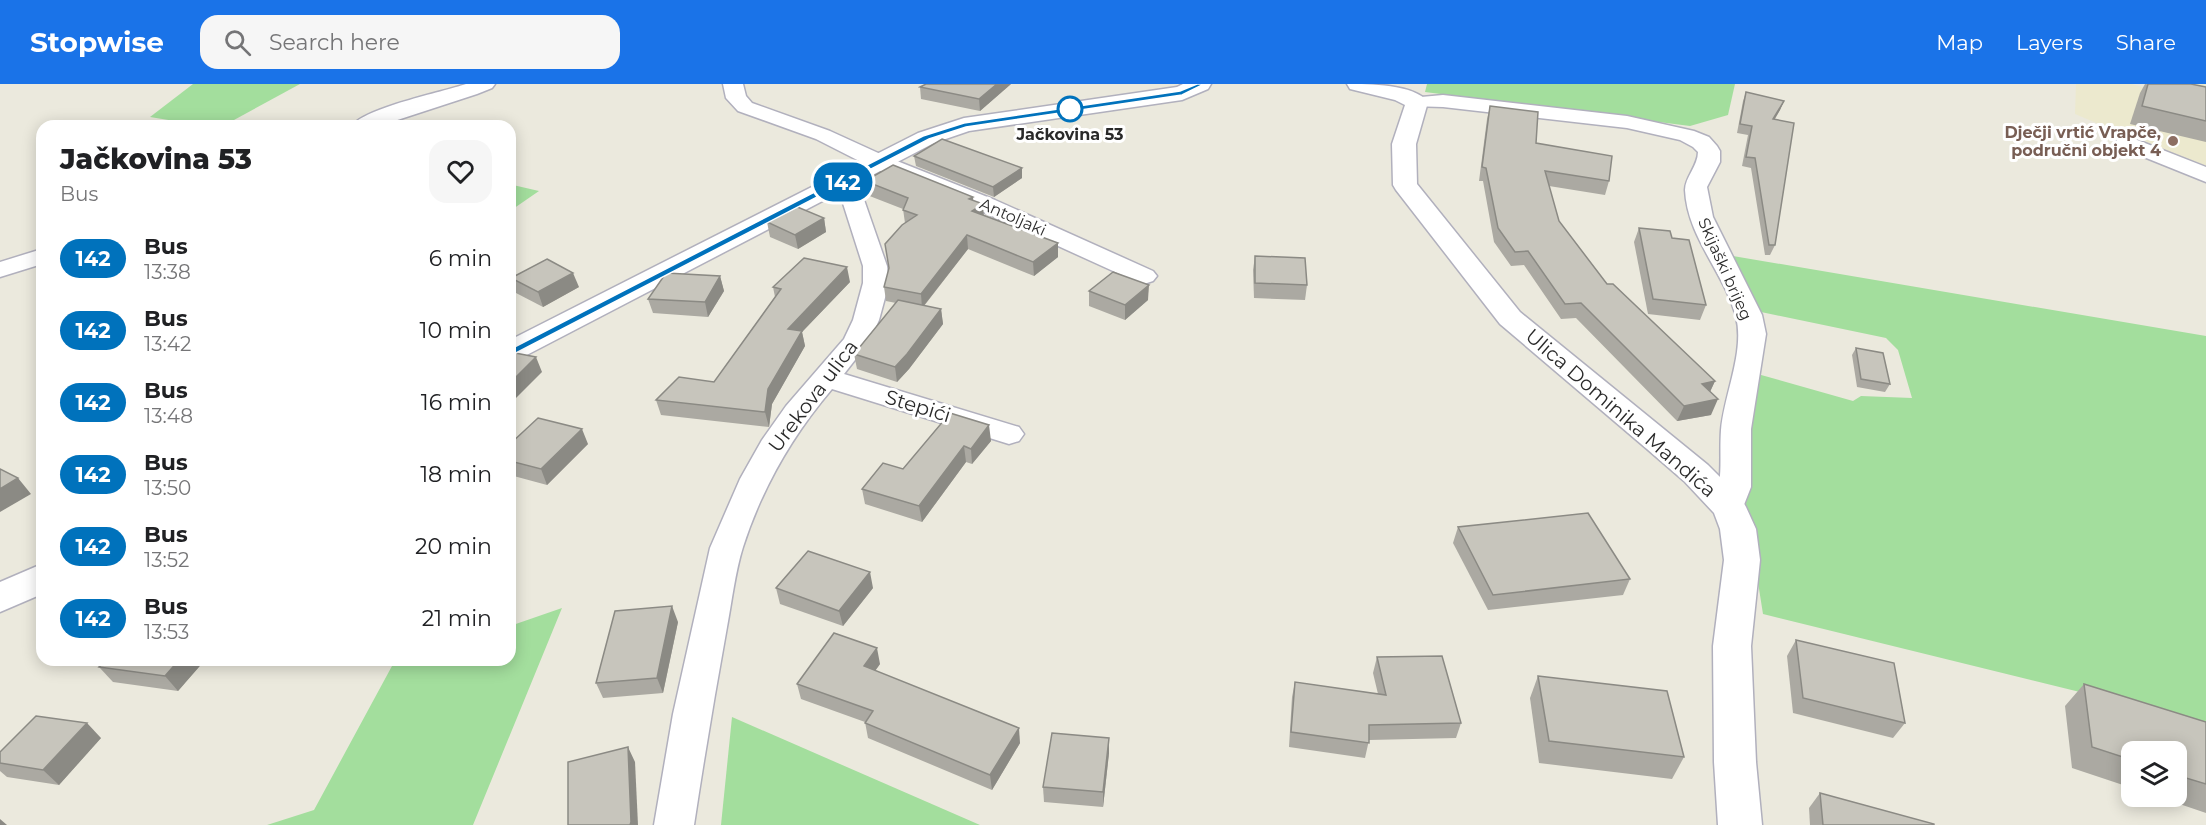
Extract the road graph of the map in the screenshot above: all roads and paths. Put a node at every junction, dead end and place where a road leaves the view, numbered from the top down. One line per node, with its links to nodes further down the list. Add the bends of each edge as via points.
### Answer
1 (485, 84): 6 (street)
2 (734, 84): 8 (street, Antoljaki, via 736,98 745,107 823,135)
3 (1200, 84): 8 (street, via 1182,93 964,125 926,138)
4 (1358, 84): 5 (street)
5 (1417, 102): 16 (street, Ulica Dominika Mandića, via 1404,144 1405,185 1510,318 1667,447); 16 (street, Skijaški brijeg, via 1443,101 1627,122 1687,135 1709,151 1709,162 1696,187 1701,217 1749,315 1753,334 1736,429 1736,487)
6 (373, 120)
7 (2127, 142): 9 (street)
8 (867, 169): 12 (street, Antoljaki, via 987,205); 13 (street); 14 (street, Urekova ulica, via 851,194 875,266 876,283 856,342)
9 (2206, 176)
10 (36, 258): 11 (street)
11 (0, 270)
12 (1144, 276)
13 (516, 349)
14 (826, 378): 15 (street, Stepići); 19 (street, Urekova ulica, via 773,447 755,478 726,548)
15 (1009, 434)
16 (1729, 507): 20 (street, Ulica Dominika Mandića, via 1738,529 1742,560 1732,646)
17 (36, 581): 18 (street)
18 (0, 598)
19 (674, 825)
20 (1740, 825)

